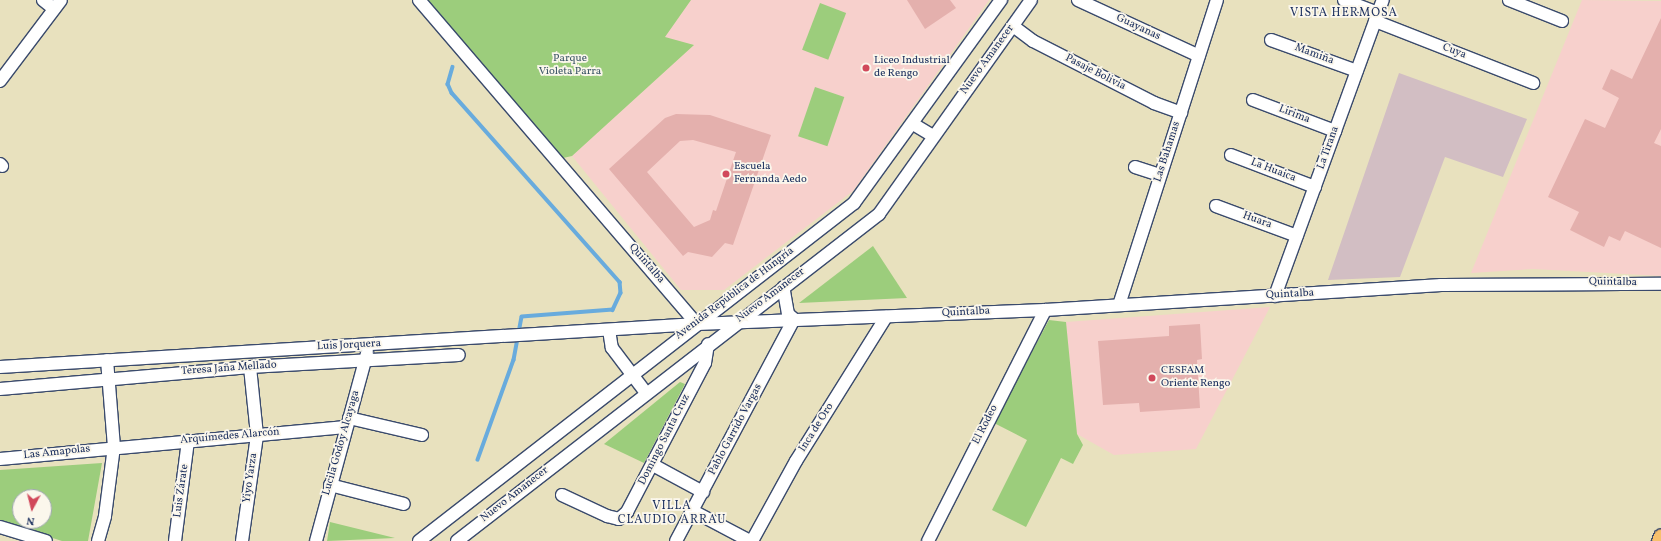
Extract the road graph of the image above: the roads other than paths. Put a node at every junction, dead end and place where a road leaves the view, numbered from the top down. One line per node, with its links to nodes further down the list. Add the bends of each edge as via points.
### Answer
1 (43, 0): 10 (street)
2 (419, 0): 40 (street, Quintalba)
3 (1001, 0): 23 (street, Avenida República de Hungría)
4 (1031, 0): 14 (street, Nuevo Amanecer)
5 (1078, 0): 16 (street, Guayanas)
6 (1217, 0): 16 (street, Las Bahamas)
7 (1344, 0): 12 (street, Cuya)
8 (1383, 0): 12 (street, La Tirana)
9 (1509, 0): 11 (street)
10 (57, 5): 17 (street)
11 (1542, 6): 13 (street)
12 (1377, 17): 18 (street, La Tirana); 20 (street, Cuya)
13 (1562, 21)
14 (1013, 26): 22 (street, Pasaje Bolivia, via 1040,44 1154,103); 25 (street, Nuevo Amanecer)
15 (1271, 40): 18 (street, Mamiña)
16 (1199, 56): 22 (street, Las Bahamas)
17 (4, 67): 19 (street)
18 (1357, 71): 24 (street, La Tirana)
19 (0, 80)
20 (1533, 83)
21 (1253, 100): 24 (street, Lirima)
22 (1181, 112): 28 (street, Las Bahamas)
23 (913, 124): 25 (street); 40 (street, Avenida República de Hungría, via 854,203)
24 (1335, 131): 29 (street, La Tirana)
25 (933, 136): 33 (street, Nuevo Amanecer, via 878,214)
26 (1231, 155): 29 (street, La Huaica)
27 (1136, 167): 28 (street)
28 (1160, 176): 35 (street, Las Bahamas)
29 (1315, 187): 31 (street, La Tirana)
30 (1216, 206): 31 (street, Huara)
31 (1297, 236): 34 (street, La Tirana)
32 (1661, 284): 34 (street, Quintalba, via 1441,285)
33 (783, 287): 38 (street, via 788,314); 39 (street, Nuevo Amanecer)
34 (1275, 296): 35 (street, Quintalba)
35 (1119, 305): 36 (street, Quintalba)
36 (1045, 310): 37 (street, Quintalba); 76 (street, El Rodeo)
37 (886, 317): 38 (street, Quintalba); 75 (street, Inca de Oro, via 796,461)
38 (794, 319): 39 (street, Quintalba); 61 (street, Pablo Garrido Vargas)
39 (737, 322): 40 (street, Quintalba); 42 (street, Nuevo Amanecer)
40 (697, 324): 41 (street, Luis Jorquera); 49 (street, Avenida República de Hungría)
41 (609, 330): 43 (street, Luis Jorquera); 49 (street, via 612,348)
42 (708, 344): 52 (street, Nuevo Amanecer); 59 (street, Domingo Santa Cruz, via 705,363)
43 (367, 345): 45 (street, Lucila Godoy Alcayaga); 46 (street, Luis Jorquera)
44 (459, 355): 45 (street, Teresa Jaña Mellado)
45 (366, 359): 48 (street, Teresa Jaña Mellado); 53 (street, Lucila Godoy Alcayaga)
46 (107, 360): 47 (street, Luis Jorquera); 50 (street)
47 (0, 367)
48 (250, 367): 50 (street, Teresa Jaña Mellado); 54 (street, Yiyo Yarza)
49 (632, 375): 52 (street); 72 (street, Avenida República de Hungría)
50 (107, 379): 51 (street, Teresa Jaña Mellado); 57 (street)
51 (0, 390)
52 (646, 393): 73 (street, Nuevo Amanecer)
53 (347, 422): 54 (street, Arquímedes Alarcón); 55 (street, Arquímedes Alarcón); 60 (street, Lucila Godoy Alcayaga)
54 (257, 435): 56 (street, Arquímedes Alarcón); 70 (street, Yiyo Yarza)
55 (422, 435)
56 (188, 441): 57 (street, Arquímedes Alarcón); 69 (street, Luis Zárate)
57 (114, 447): 58 (street, Las Amapolas); 68 (street, via 105,516)
58 (0, 459)
59 (653, 465): 61 (street); 62 (street, Domingo Santa Cruz, via 627,512 619,518)
60 (330, 485): 63 (street); 71 (street, Lucila Godoy Alcayaga)
61 (703, 492): 64 (street, Pablo Garrido Vargas)
62 (562, 495)
63 (404, 504)
64 (693, 511): 74 (street, Pablo Garrido Vargas); 75 (street)
65 (0, 527): 67 (street)
66 (1661, 536): 77 (main road)
67 (46, 541)
68 (98, 541)
69 (175, 541)
70 (242, 541)
71 (316, 541)
72 (419, 541)
73 (457, 541)
74 (676, 541)
75 (751, 541)
76 (928, 541)
77 (1659, 541)

